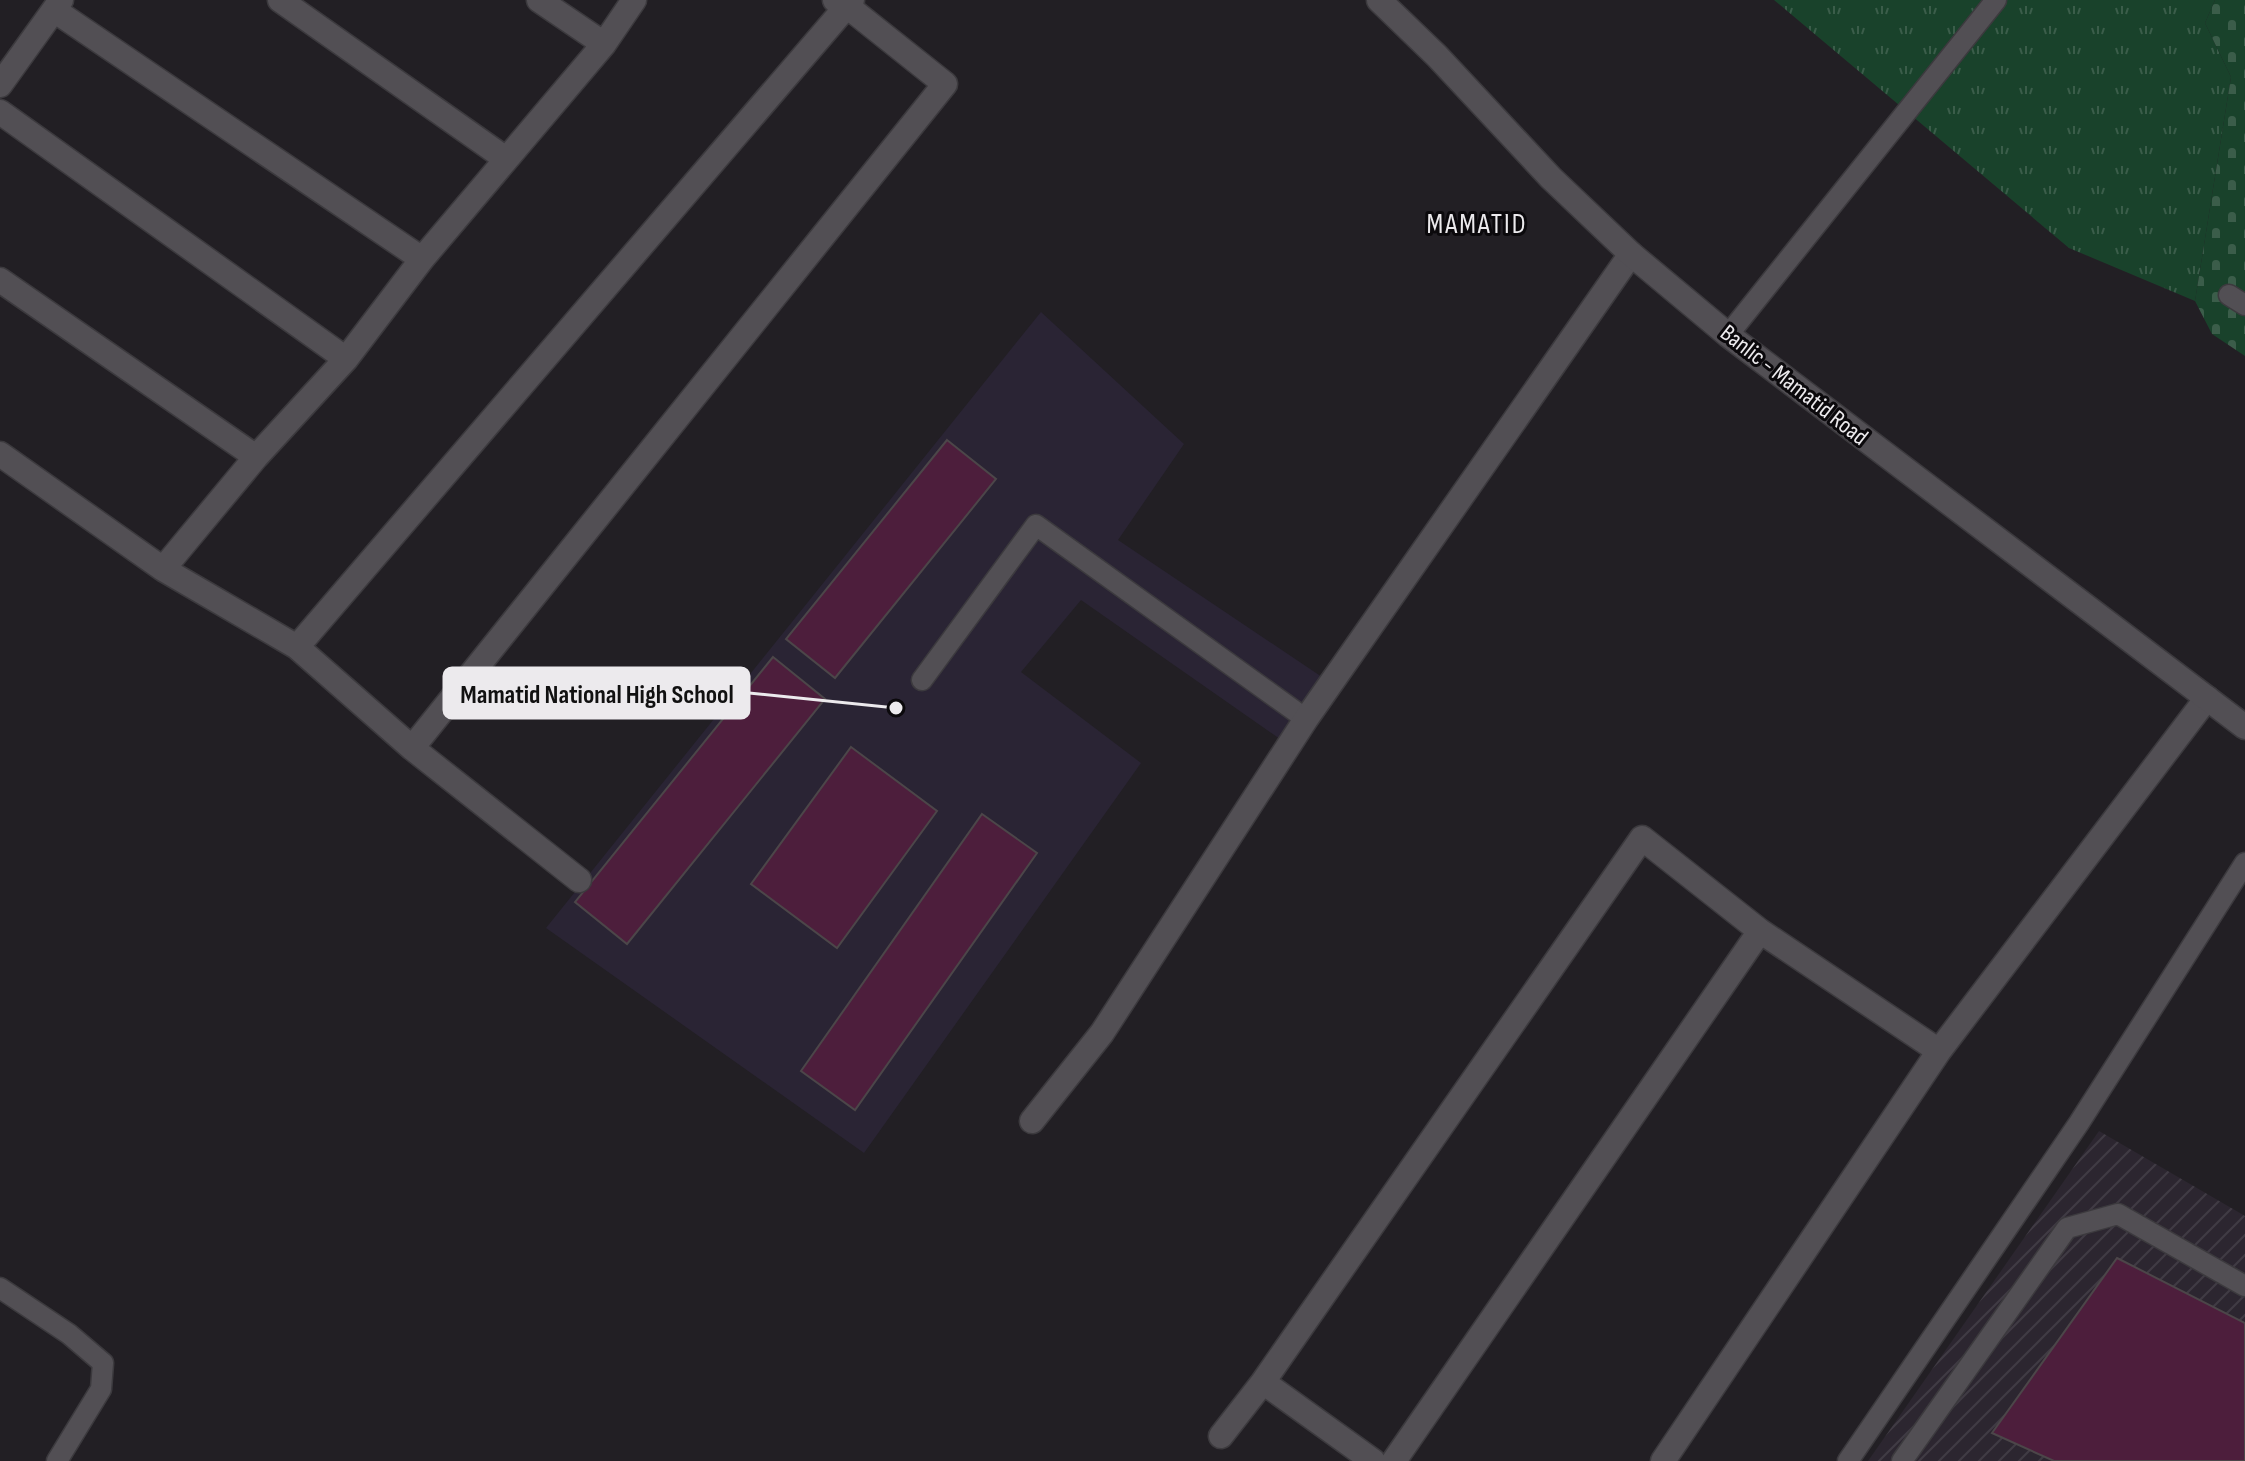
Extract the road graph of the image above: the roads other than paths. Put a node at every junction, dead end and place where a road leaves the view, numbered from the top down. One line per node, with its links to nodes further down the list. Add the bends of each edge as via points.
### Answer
1 (280, 0): 11 (street)
2 (539, 0): 8 (street)
3 (634, 0): 8 (street)
4 (1379, 0): 12 (street, Banlic - Mamatid Road)
5 (1996, 0): 15 (lane)
6 (845, 2): 20 (street); 25 (street, via 945,84)
7 (58, 5): 9 (street); 13 (street)
8 (604, 44): 11 (street)
9 (0, 85)
10 (0, 112): 16 (street)
11 (506, 159): 13 (street)
12 (1631, 254): 15 (street, Banlic - Mamatid Road); 23 (street)
13 (422, 259): 16 (street)
14 (0, 280): 18 (street)
15 (1728, 335): 22 (street, Banlic - Mamatid Road)
16 (346, 359): 18 (street)
17 (0, 454): 19 (street)
18 (256, 457): 19 (street)
19 (163, 569): 20 (street)
20 (297, 647): 25 (street)
21 (922, 680): 23 (lane, via 1036,525)
22 (2207, 698): 24 (street, Banlic - Mamatid Road); 29 (street)
23 (1306, 719): 30 (street, via 1102,1033)
24 (2245, 727)
25 (412, 748): 27 (street)
26 (2245, 863): 39 (lane, via 2079,1123)
27 (579, 880)
28 (1760, 931): 29 (street); 33 (street, via 1642,838); 37 (street)
29 (1939, 1051): 38 (street)
30 (1032, 1121)
31 (2245, 1286): 40 (lane, via 2118,1214 2067,1228)
32 (0, 1288): 35 (lane, via 103,1363 101,1389)
33 (1263, 1382): 34 (street); 36 (street)
34 (1221, 1436)
35 (57, 1461)
36 (1373, 1461)
37 (1394, 1461)
38 (1663, 1461)
39 (1848, 1461)
40 (1902, 1461)

